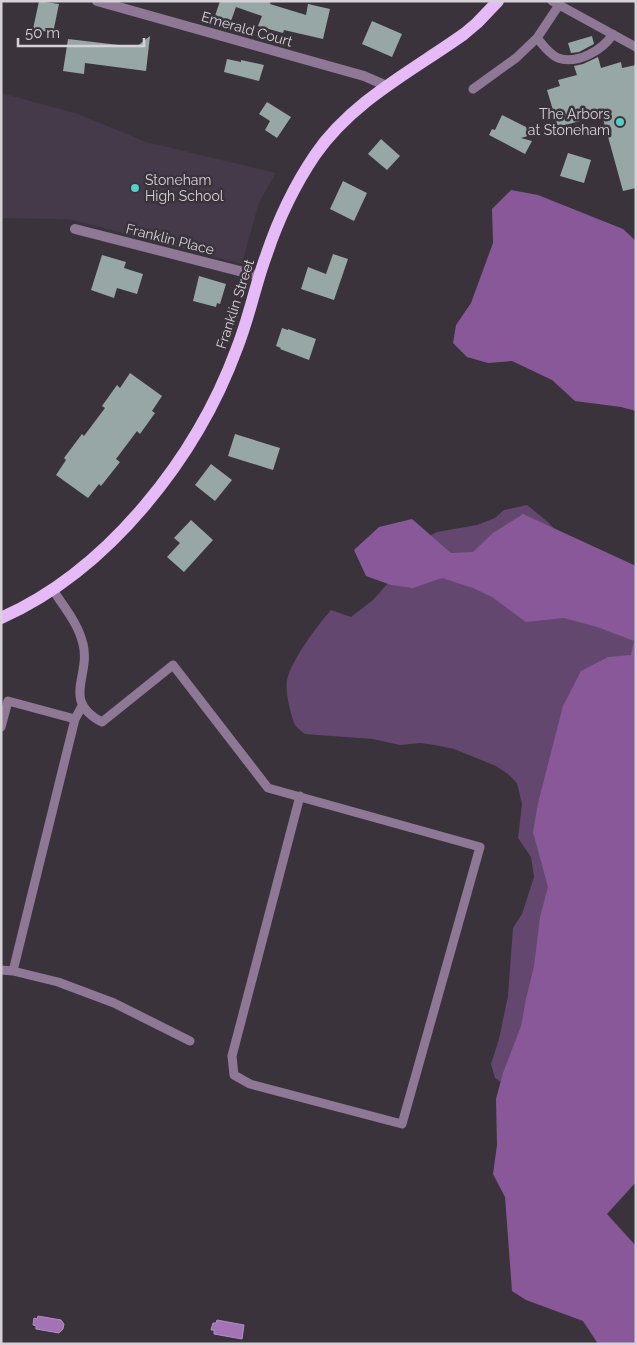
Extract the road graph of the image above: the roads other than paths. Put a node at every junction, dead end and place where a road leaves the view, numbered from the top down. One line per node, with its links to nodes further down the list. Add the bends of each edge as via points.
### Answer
1 (98, 1): 7 (street, Emerald Court, via 364,76)
2 (498, 1): 7 (main road, Franklin Street, via 464,34)
3 (556, 3): 4 (lane); 5 (lane)
4 (613, 34): 5 (lane, via 594,53 569,59 555,56); 6 (lane)
5 (537, 38): 8 (lane, via 516,58)
6 (636, 46)
7 (387, 86): 10 (main road, Franklin Street, via 355,111 315,156 285,208)
8 (473, 89)
9 (75, 229): 10 (street, Franklin Place)
10 (259, 276): 11 (main road, Franklin Street, via 238,347 195,436 158,489 114,540)
11 (53, 590): 12 (main road, Franklin Street); 13 (lane, via 78,628 83,646 84,666 79,690)
12 (1, 618)
13 (82, 706): 14 (lane); 16 (lane, via 90,716 102,722 173,664 268,788)
14 (75, 719): 15 (lane, via 8,701); 18 (lane)
15 (1, 726)
16 (300, 796): 16 (lane, via 480,847 402,1124 250,1084 234,1075 232,1056)
17 (1, 970): 18 (lane)
18 (12, 971): 19 (lane, via 58,982)
19 (190, 1040)

